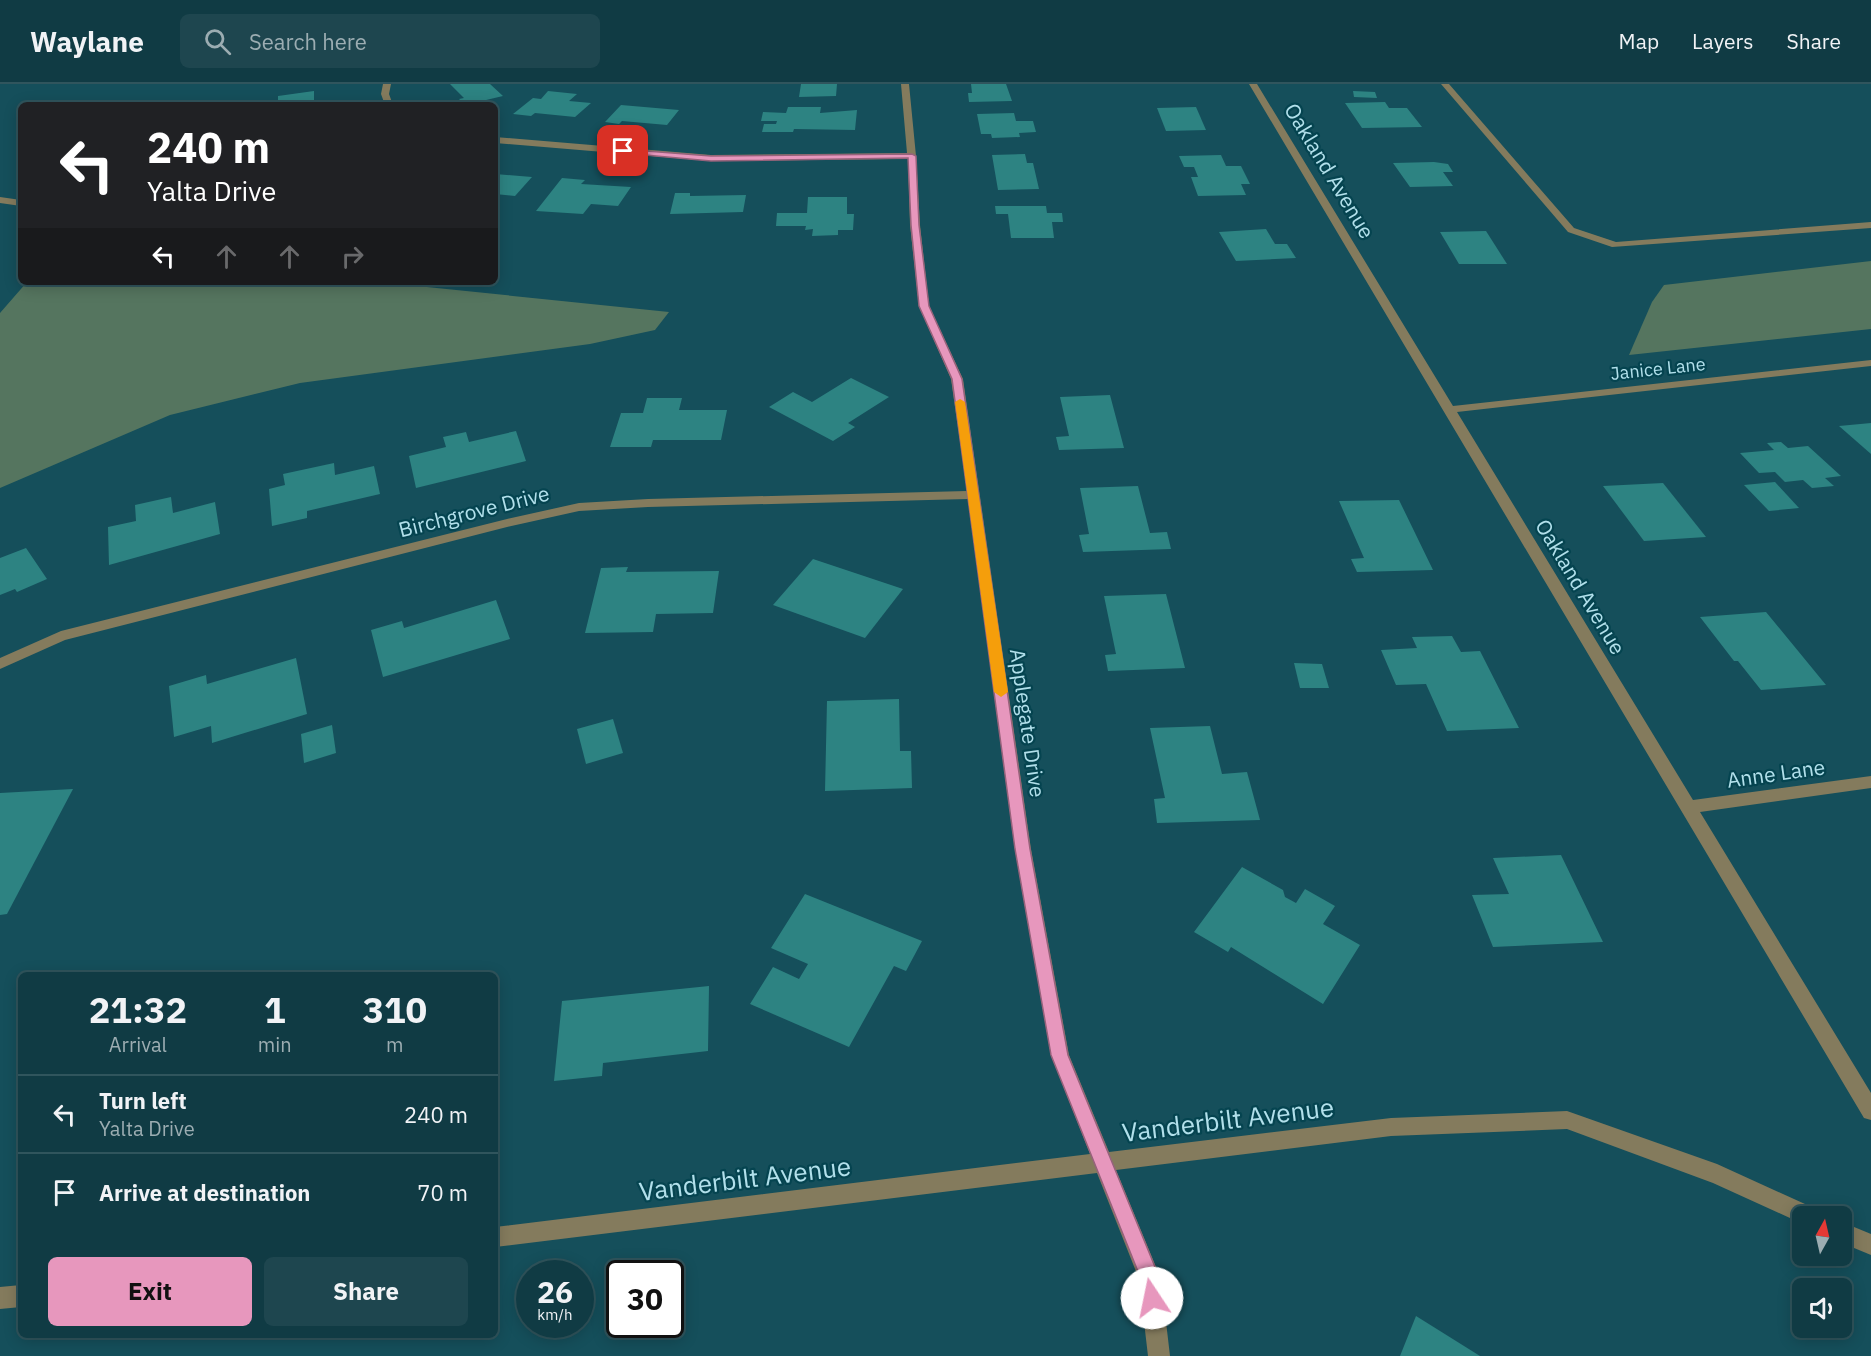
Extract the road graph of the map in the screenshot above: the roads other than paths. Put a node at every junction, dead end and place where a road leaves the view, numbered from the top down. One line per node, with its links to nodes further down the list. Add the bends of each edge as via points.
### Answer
1 (387, 84): 5 (street)
2 (905, 84): 7 (street, Applegate Drive)
3 (1253, 84): 12 (street, Oakland Avenue)
4 (1445, 84): 10 (street, via 1571,230 1615,245)
5 (388, 102)
6 (498, 140): 7 (street, via 711,158)
7 (912, 156): 13 (street, Applegate Drive, via 924,306 957,379)
8 (0, 200): 9 (street)
9 (18, 203)
10 (1871, 225)
11 (1871, 363): 12 (street, Janice Lane)
12 (1448, 410): 16 (street, Oakland Avenue)
13 (974, 495): 14 (street, Birchgrove Drive, via 579,507 61,636); 18 (street, Applegate Drive, via 1023,849 1060,1055)
14 (0, 664)
15 (1871, 782): 16 (street, Anne Lane)
16 (1688, 807): 17 (street, Oakland Avenue)
17 (1871, 1111)
18 (1105, 1162): 19 (street, Vanderbilt Avenue, via 1391,1127 1567,1120 1717,1174); 21 (street, Vanderbilt Avenue); 25 (street, Applegate Drive, via 1150,1279)
19 (1792, 1208)
20 (1852, 1236): 22 (street)
21 (498, 1237)
22 (1871, 1245)
23 (18, 1296): 24 (street)
24 (0, 1298)
25 (1159, 1356)

